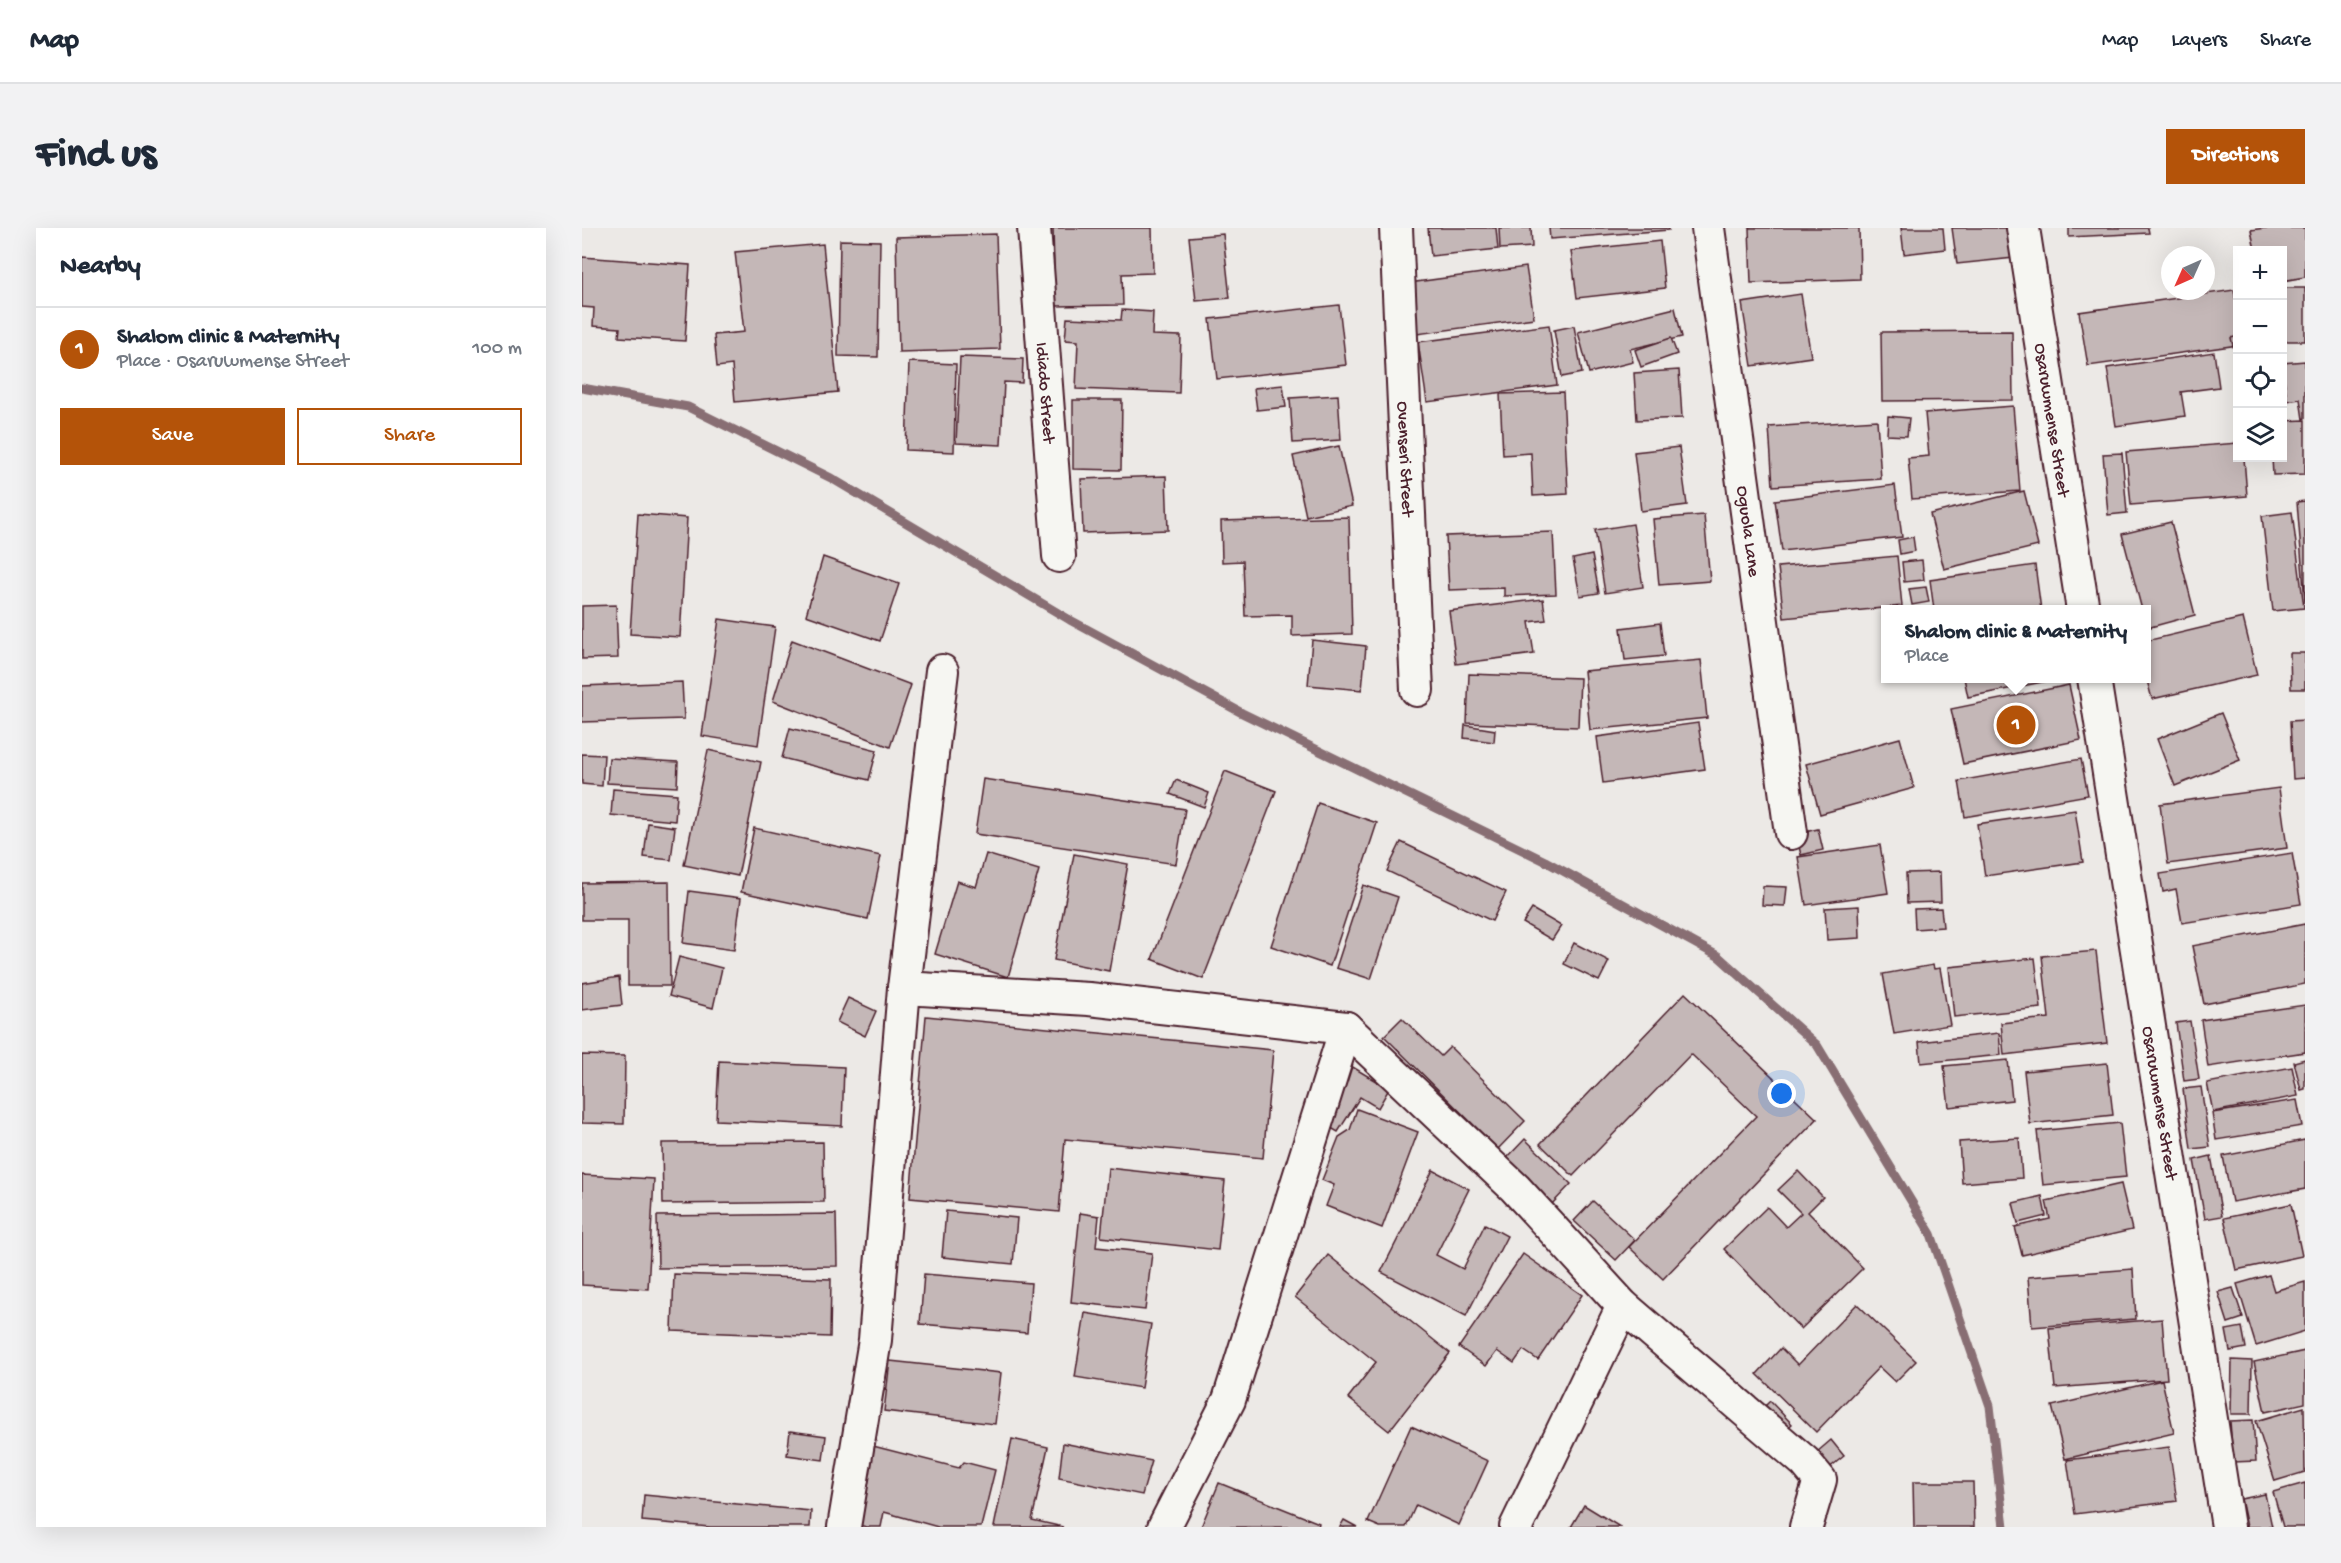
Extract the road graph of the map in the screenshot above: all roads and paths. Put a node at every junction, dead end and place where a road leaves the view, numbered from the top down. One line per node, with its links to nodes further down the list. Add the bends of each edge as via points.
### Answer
1 (1034, 228): 5 (street, Idiado Street)
2 (1396, 228): 9 (street, Ovenseri Street)
3 (1708, 228): 10 (street, Oguola Lane)
4 (2023, 228): 6 (street, Osaruwmense Street)
5 (1059, 556)
6 (2082, 605)
7 (942, 671): 11 (street)
8 (2095, 683): 18 (street, Osaruwmense Street)
9 (1417, 690)
10 (1791, 833)
11 (904, 988): 12 (street, via 1089,999); 14 (street, via 875,1340)
12 (1346, 1028): 13 (street, via 1515,1188); 15 (street, via 1228,1400)
13 (1623, 1306): 16 (street); 17 (street, via 1805,1462 1820,1480)
14 (844, 1527)
15 (1164, 1527)
16 (1516, 1527)
17 (1806, 1527)
18 (2228, 1527)

